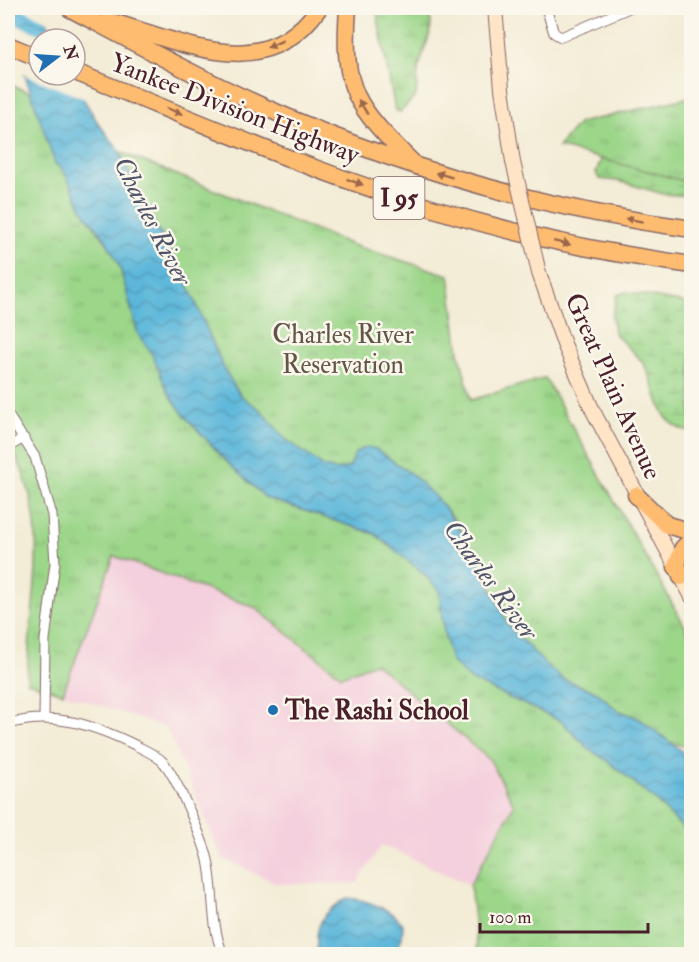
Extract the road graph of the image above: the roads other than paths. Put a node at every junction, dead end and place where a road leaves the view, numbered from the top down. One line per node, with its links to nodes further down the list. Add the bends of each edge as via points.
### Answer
1 (320, 8): 6 (highway, one-way to 6, via 286,39 263,49 238,53 197,49)
2 (348, 8): 10 (highway, one-way to 2, via 373,122 355,94 346,63)
3 (495, 8): 16 (main road, Great Plain Avenue, bridge, via 513,162 539,273 578,378)
4 (546, 8): 5 (street, via 554,33 561,37)
5 (629, 8)
6 (73, 10): 10 (highway, Yankee Division Highway / I 95, via 264,107)
7 (8, 45): 8 (highway)
8 (27, 53)
9 (87, 77): 12 (highway, Yankee Division Highway / I 95, one-way to 12, via 430,208 550,240)
10 (416, 166): 11 (highway, Yankee Division Highway / I 95, one-way to 10, via 533,200)
11 (692, 229)
12 (692, 265)
13 (8, 415): 14 (street)
14 (24, 438): 15 (street); 21 (street, via 44,479 54,532)
15 (8, 447)
16 (636, 495): 17 (highway, via 667,525); 19 (main road, Great Plain Avenue)
17 (692, 532)
18 (692, 539): 19 (highway, via 683,548)
19 (683, 572): 20 (main road, Great Plain Avenue)
20 (692, 597)
21 (44, 719): 22 (street); 23 (street, via 99,728 163,762 206,852 214,921)
22 (8, 724)
23 (223, 954)

